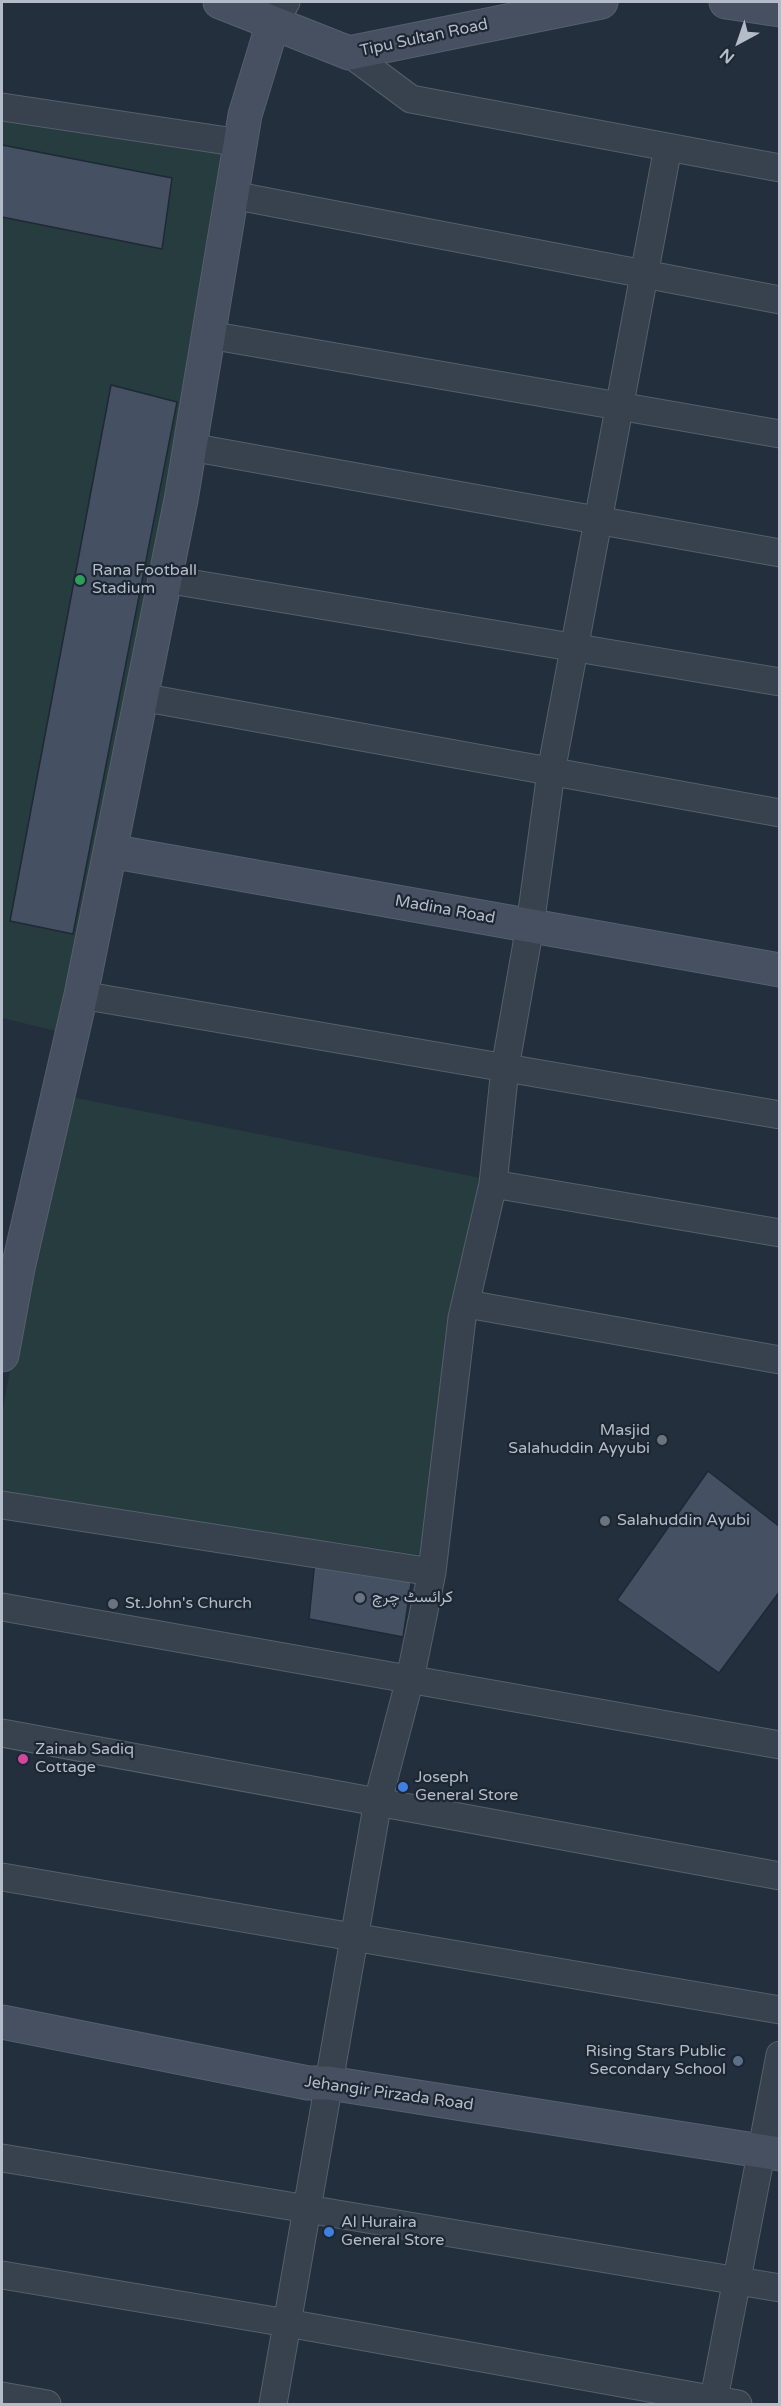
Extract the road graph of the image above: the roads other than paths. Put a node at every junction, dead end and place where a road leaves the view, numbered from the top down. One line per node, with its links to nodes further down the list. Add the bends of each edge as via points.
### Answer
1 (219, 2): 5 (main road, Tipu Sultan Road)
2 (593, 2): 6 (main road, Tipu Sultan Road)
3 (726, 2): 4 (main road)
4 (769, 7)
5 (279, 12): 6 (main road, Tipu Sultan Road); 8 (main road, via 245,116)
6 (349, 53): 9 (street, via 411,99)
7 (2, 107): 8 (street)
8 (241, 143): 11 (main road)
9 (668, 147): 10 (street); 12 (street)
10 (780, 168)
11 (232, 195): 12 (street); 14 (main road)
12 (644, 274): 13 (street); 15 (street)
13 (780, 300)
14 (209, 335): 15 (street); 17 (main road)
15 (620, 406): 16 (street); 18 (street)
16 (780, 434)
17 (190, 447): 18 (street); 20 (main road)
18 (598, 520): 19 (street); 21 (street)
19 (780, 553)
20 (165, 579): 21 (street); 23 (main road)
21 (574, 648): 22 (street); 24 (street)
22 (780, 682)
23 (141, 698): 24 (street); 26 (main road)
24 (551, 772): 25 (street); 27 (street)
25 (780, 813)
26 (110, 851): 27 (main road, Madina Road); 29 (main road)
27 (530, 926): 28 (main road, Madina Road); 30 (street)
28 (780, 970)
29 (81, 995): 30 (street); 34 (main road)
30 (505, 1068): 31 (street); 32 (street)
31 (780, 1115)
32 (493, 1185): 33 (street); 35 (street)
33 (780, 1233)
34 (10, 1265): 36 (main road)
35 (467, 1304): 37 (street); 39 (street, via 462,1318)
36 (2, 1355)
37 (780, 1360)
38 (2, 1505): 39 (street)
39 (432, 1572): 41 (street)
40 (2, 1607): 41 (street)
41 (410, 1679): 43 (street); 44 (street)
42 (2, 1733): 44 (street)
43 (780, 1744)
44 (378, 1801): 45 (street); 47 (street)
45 (780, 1876)
46 (2, 1877): 47 (street)
47 (355, 1936): 48 (street); 51 (street)
48 (780, 2010)
49 (2, 2022): 51 (main road, Jehangir Pirzada Road, via 308,2083)
50 (780, 2055): 52 (street)
51 (329, 2083): 52 (main road, Jehangir Pirzada Road); 54 (street)
52 (770, 2152): 56 (street)
53 (2, 2158): 54 (street)
54 (307, 2209): 56 (street); 58 (street)
55 (2, 2275): 58 (street)
56 (736, 2281): 57 (street); 60 (street)
57 (780, 2288)
58 (287, 2323): 60 (street); 62 (street)
59 (2, 2396): 61 (street)
60 (722, 2403)
61 (47, 2404)
62 (273, 2404)

